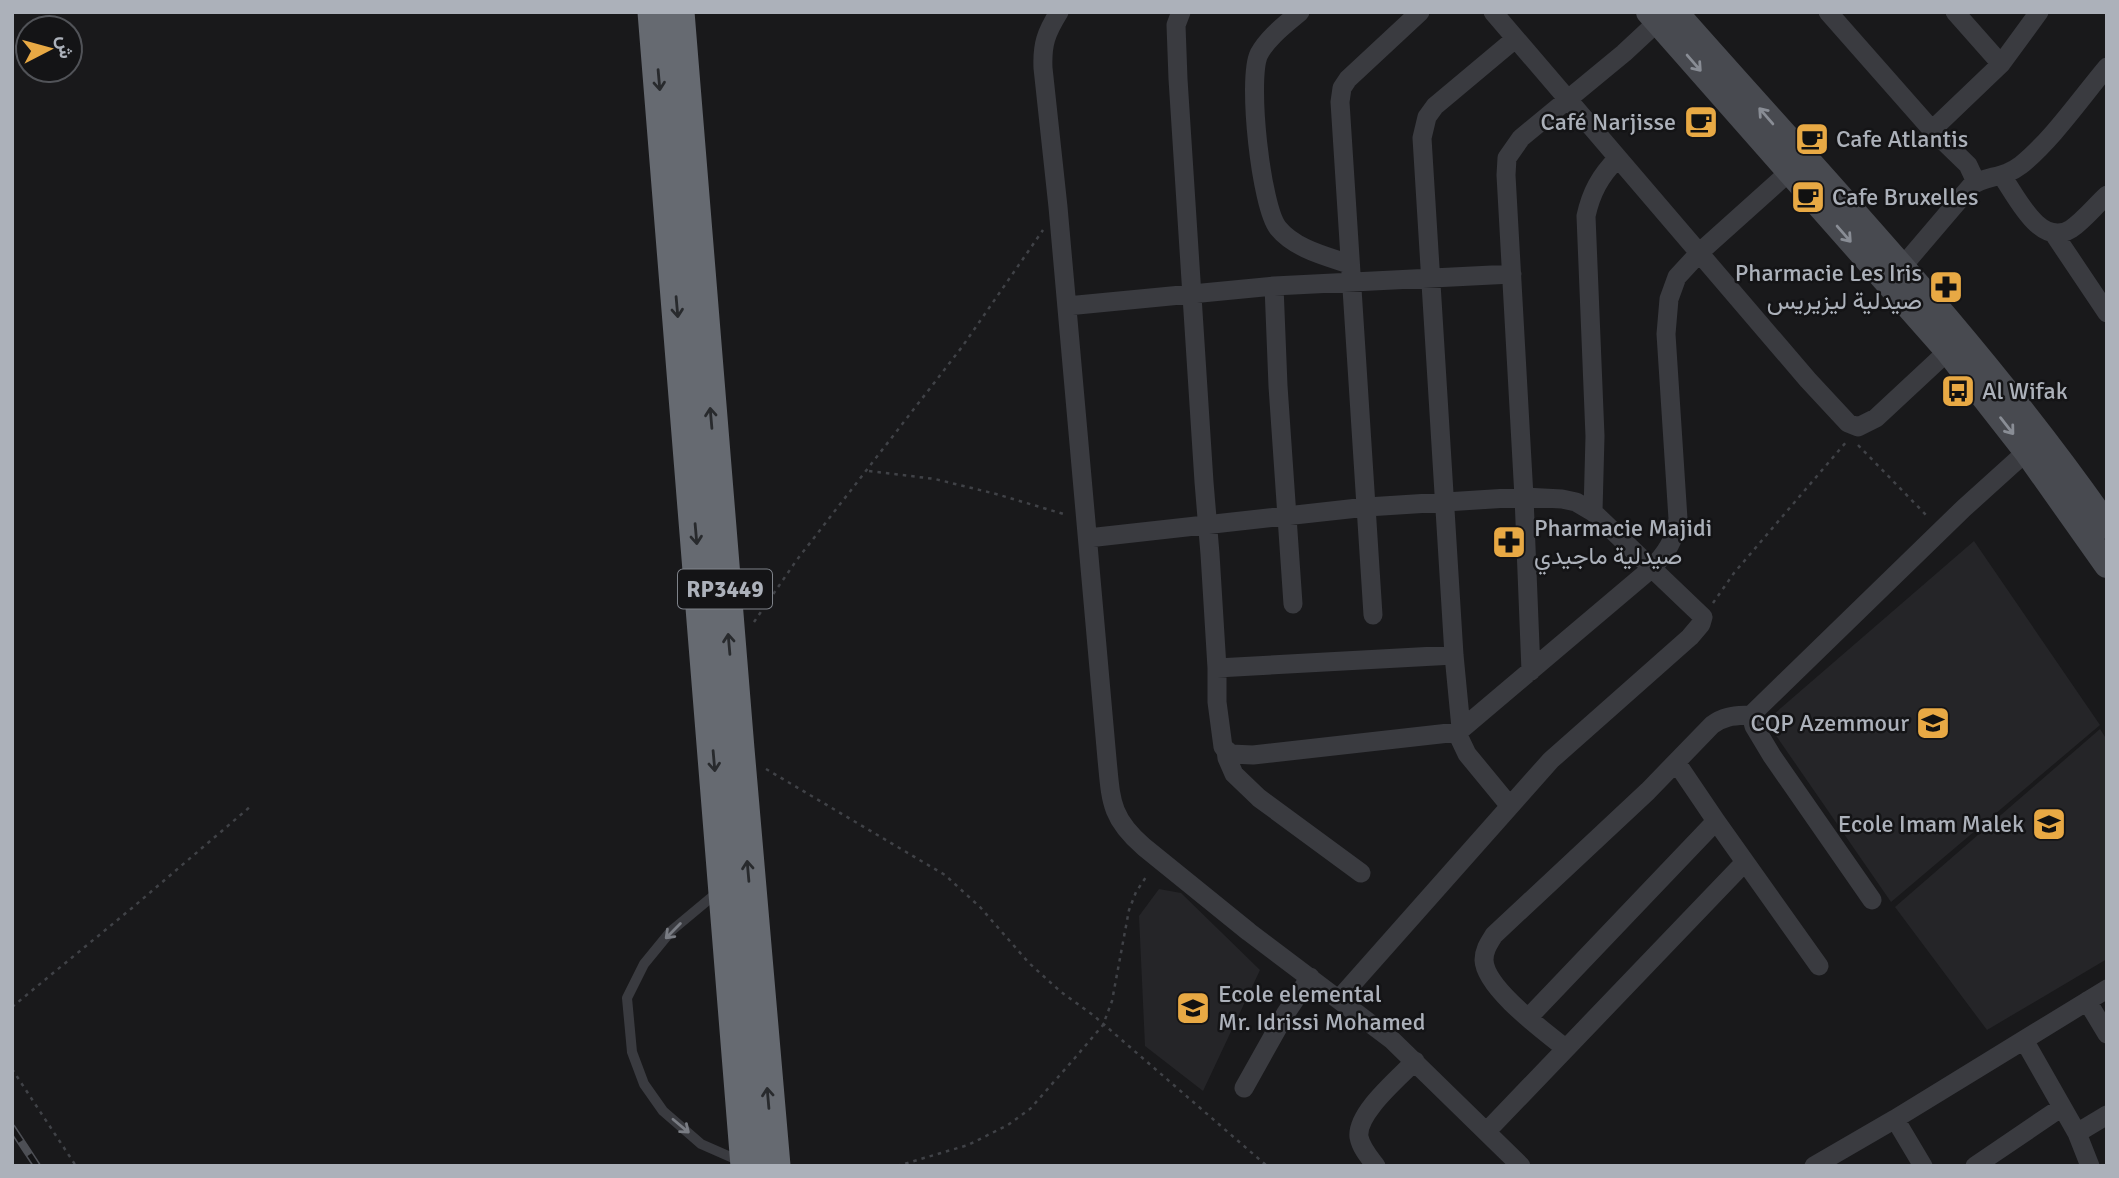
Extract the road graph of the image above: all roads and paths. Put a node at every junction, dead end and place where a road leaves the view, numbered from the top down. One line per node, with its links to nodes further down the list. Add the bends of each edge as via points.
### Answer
1 (653, 12): 65 (highway, RP3449, one-way to 65)
2 (678, 12): 87 (highway, RP3449, one-way to 2, via 737,736)
3 (1059, 12): 22 (street, via 1044,38 1042,52)
4 (1181, 12): 30 (street, via 1175,33)
5 (1300, 12): 26 (street, via 1267,44 1256,64 1256,115 1266,190 1273,220 1286,236)
6 (1420, 12): 26 (street, via 1342,88)
7 (1493, 12): 12 (street)
8 (1828, 12): 16 (street)
9 (1955, 12): 13 (street)
10 (2039, 12): 13 (street)
11 (1662, 15): 15 (street); 18 (main road)
12 (1515, 39): 15 (street); 28 (street, via 1427,117 1423,149)
13 (2001, 64): 16 (street)
14 (2107, 67): 19 (street, via 2042,145)
15 (1567, 100): 17 (street); 27 (street, via 1521,138 1507,158)
16 (1932, 130): 20 (street, via 1968,165)
17 (1617, 159): 24 (street); 39 (street, via 1598,182 1586,216 1595,436)
18 (1797, 165): 24 (street); 25 (main road); 33 (main road, one-way to 33)
19 (2002, 176): 20 (street); 23 (street, via 2037,225)
20 (1976, 182): 25 (street)
21 (2107, 195): 23 (street, via 2072,228)
22 (1058, 207): 31 (street); 35 (path)
23 (2054, 234): 32 (street)
24 (1700, 252): 33 (street, via 1852,425 1858,427 1876,418); 46 (street, via 1677,277 1669,299 1666,334 1678,519 1669,548)
25 (1902, 267): 34 (main road)
26 (1350, 273): 28 (street); 29 (street); 38 (street)
27 (1512, 274): 28 (street); 36 (street)
28 (1431, 278): 37 (street)
29 (1274, 286): 30 (street); 40 (street)
30 (1192, 293): 31 (street); 41 (street)
31 (1067, 306): 43 (street)
32 (2107, 313)
33 (1948, 351): 34 (main road, one-way to 34)
34 (2034, 445): 42 (main road); 44 (street); 45 (main road)
35 (867, 471): 43 (path, via 935,479 996,494); 50 (path)
36 (1524, 496): 37 (street); 39 (street, via 1576,502); 53 (street)
37 (1445, 501): 38 (street); 51 (street)
38 (1367, 508): 40 (street); 48 (street)
39 (1593, 512): 46 (street)
40 (1287, 517): 41 (street); 47 (street)
41 (1208, 526): 43 (street); 52 (street)
42 (2107, 526)
43 (1087, 529): 62 (street, via 1111,797 1121,824)
44 (1941, 531): 49 (path, via 1851,437 1734,573); 54 (street)
45 (2107, 565)
46 (1651, 568): 49 (street); 53 (street)
47 (1293, 604)
48 (1373, 615)
49 (1703, 617): 60 (street, via 1690,637 1551,760)
50 (749, 629)
51 (1454, 655): 52 (street); 55 (street)
52 (1217, 668): 56 (street, via 1220,730)
53 (1531, 671): 55 (street)
54 (1751, 715): 57 (street, via 1720,718); 66 (street, via 1772,756)
55 (1459, 730): 56 (street, via 1253,755); 60 (street, via 1457,737 1466,754)
56 (1226, 750): 64 (street, via 1234,774 1259,797)
57 (1676, 762): 61 (street); 73 (street, via 1487,945 1484,960 1490,976)
58 (765, 768): 74 (path, via 945,875 1029,963)
59 (251, 806): 72 (path)
60 (1509, 806): 70 (street)
61 (1716, 821): 63 (street); 73 (street)
62 (1160, 860): 68 (street); 74 (path, via 1144,879 1129,910)
63 (1745, 862): 67 (street); 77 (street)
64 (1361, 873)
65 (724, 886): 87 (highway, RP3449); 87 (lane, one-way to 87, via 671,931 644,964 627,998 632,1052 644,1084 663,1111 701,1144)
66 (1872, 900)
67 (1819, 966)
68 (1310, 977): 70 (street); 80 (street)
69 (2107, 989): 71 (street)
70 (1339, 999): 78 (street)
71 (2087, 1001): 75 (street); 76 (street)
72 (12, 1007)
73 (1528, 1018): 77 (street)
74 (1103, 1025): 89 (path, via 1030,1109 1008,1125 968,1145); 90 (path)
75 (2107, 1034)
76 (2024, 1040): 81 (street); 83 (street)
77 (1565, 1048): 84 (street)
78 (1415, 1061): 84 (street); 91 (street, via 1359,1128 1364,1151)
79 (12, 1069): 88 (path)
80 (1244, 1088)
81 (2062, 1107): 85 (street); 94 (street)
82 (2107, 1115): 85 (street)
83 (1895, 1119): 86 (street); 93 (street)
84 (1487, 1131): 92 (street)
85 (2077, 1133): 95 (street)
86 (1821, 1164)
87 (756, 1165)
88 (76, 1166)
89 (897, 1166)
90 (1266, 1166)
91 (1376, 1166)
92 (1521, 1166)
93 (1923, 1166)
94 (1975, 1166)
95 (2090, 1166)

